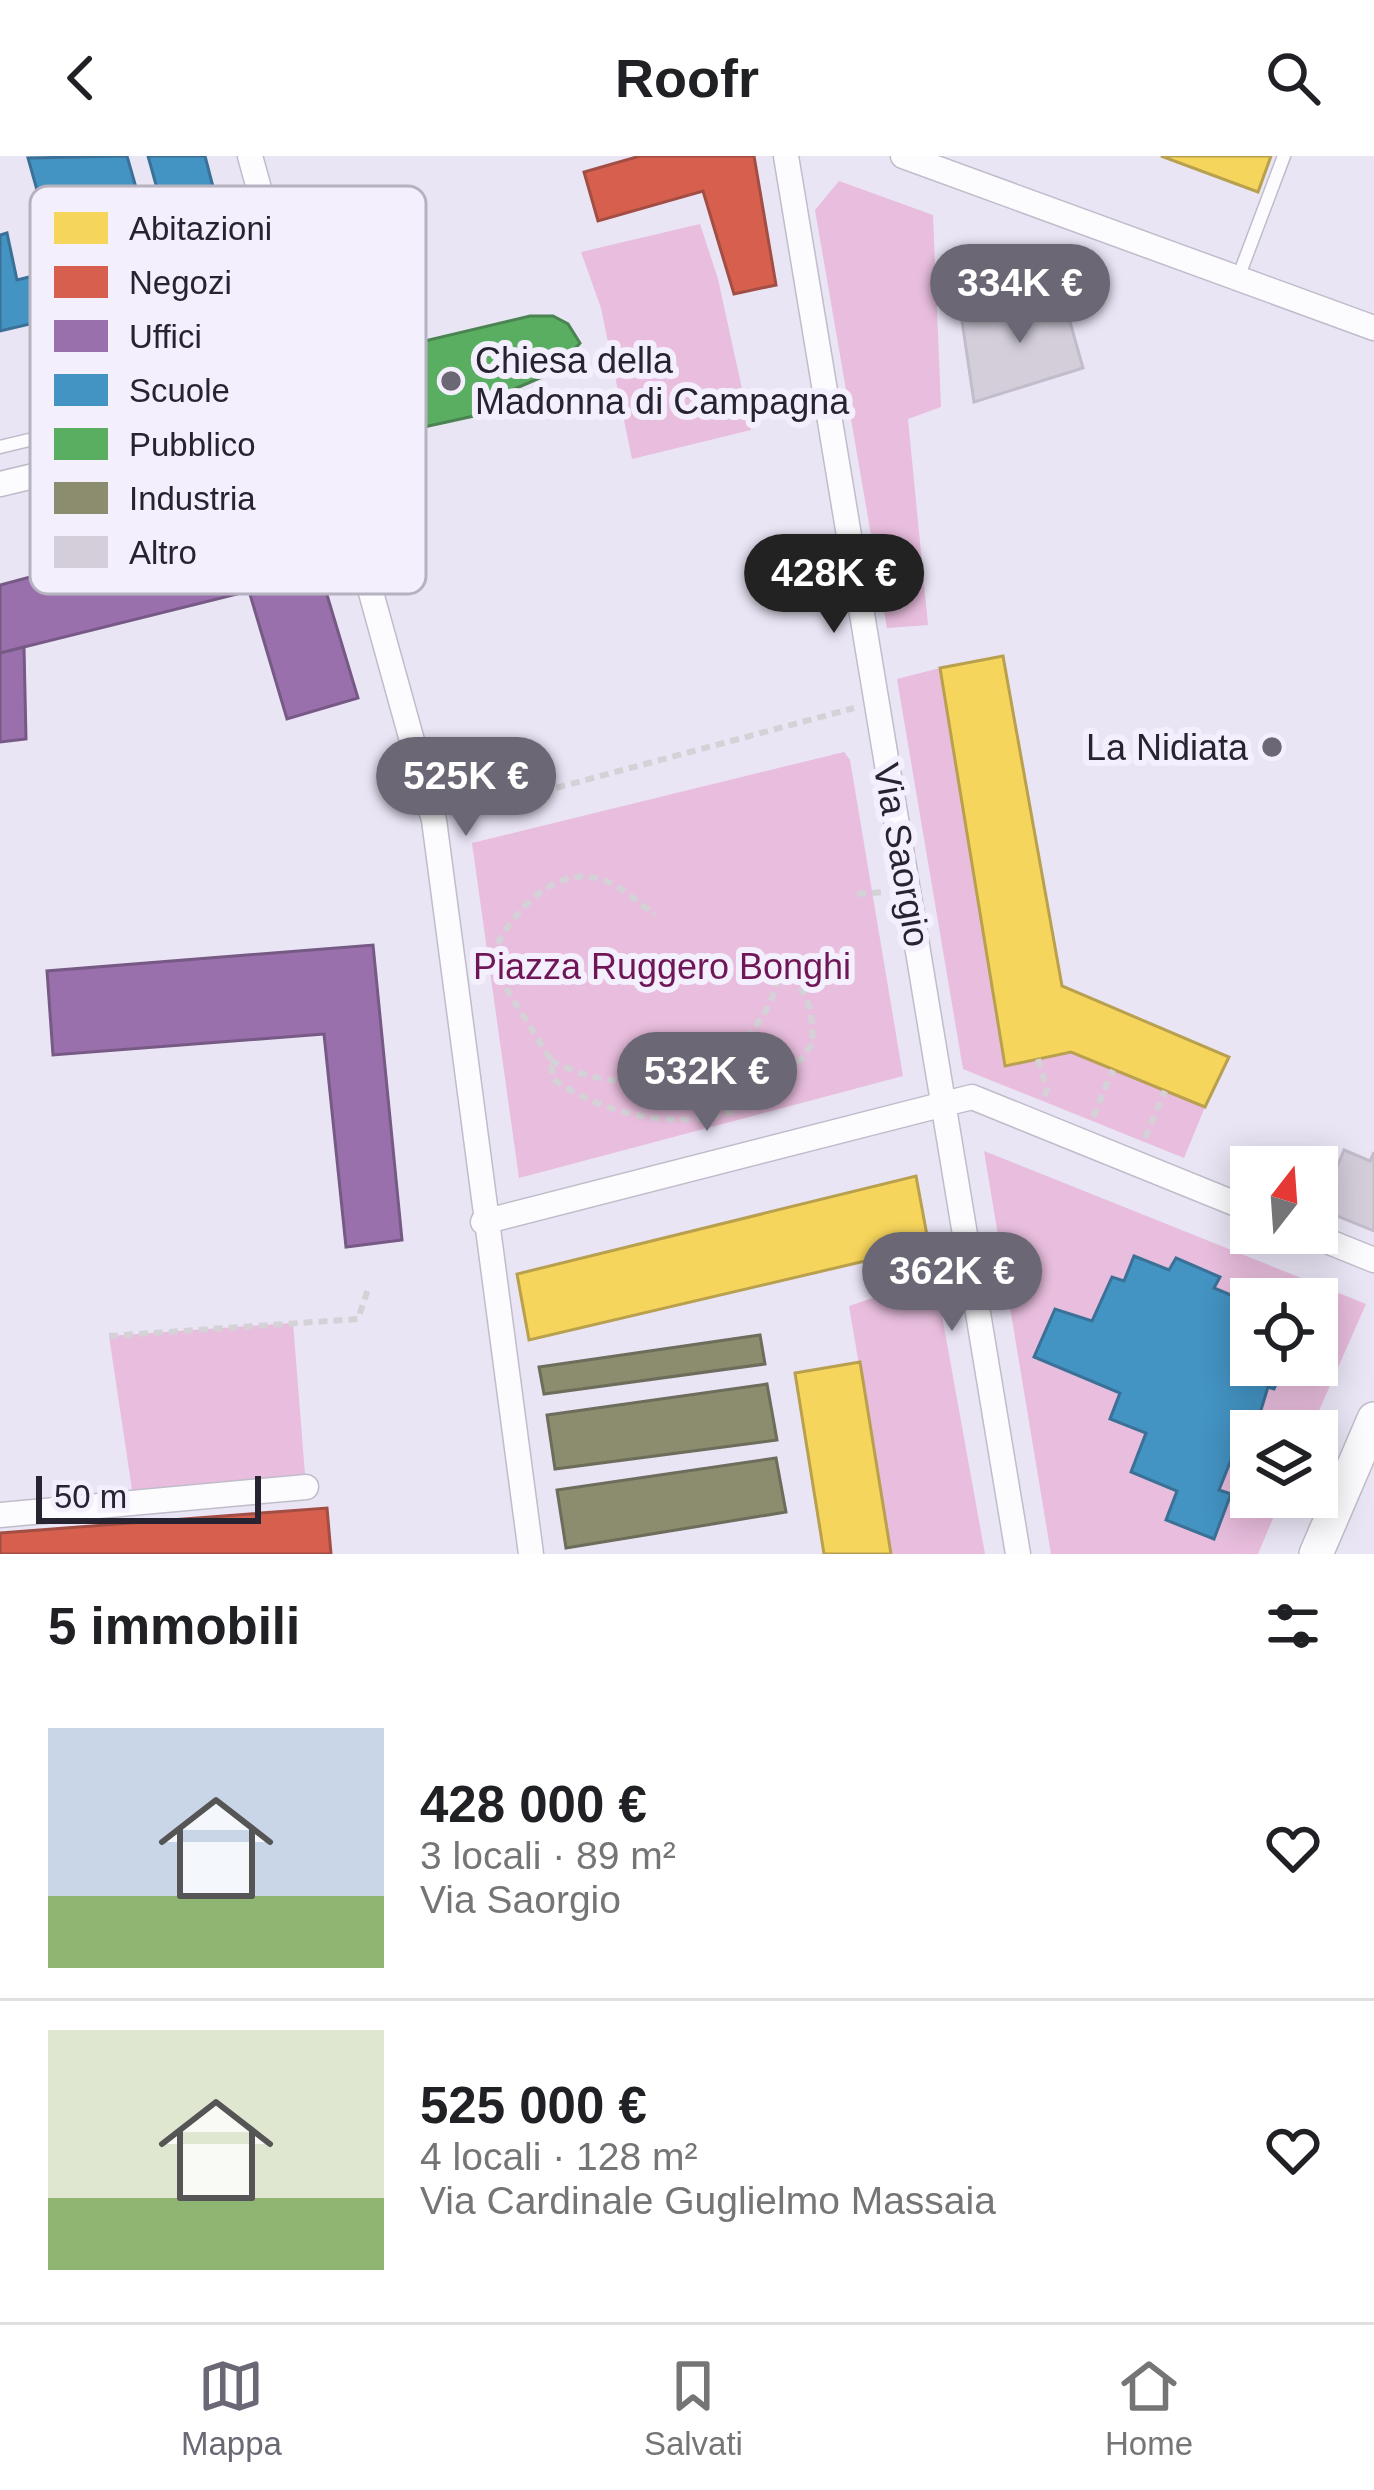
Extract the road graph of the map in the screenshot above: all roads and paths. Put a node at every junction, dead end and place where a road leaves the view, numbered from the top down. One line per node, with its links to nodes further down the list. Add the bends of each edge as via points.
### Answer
1 (250, 156): 5 (street)
2 (786, 156): 13 (street, Via Saorgio)
3 (903, 156): 6 (street)
4 (1284, 156): 6 (lane)
5 (258, 186)
6 (1238, 278): 7 (street)
7 (1374, 328)
8 (30, 440): 9 (lane)
9 (0, 447)
10 (30, 477): 11 (street)
11 (0, 484)
12 (370, 594): 14 (street)
13 (875, 702): 14 (path); 20 (street, Via Saorgio)
14 (434, 820): 25 (street)
15 (655, 915): 17 (path, via 603,879 583,876 542,889 500,935 488,961)
16 (1038, 1059): 21 (path, via 1047,1089)
17 (551, 1060): 17 (path, via 553,1079 612,1109 664,1120 742,1109 772,1091 813,1042 812,1010 802,984 780,969 775,1000 759,1026 708,1069 612,1082)
18 (1113, 1070): 22 (path)
19 (1165, 1091): 23 (path)
20 (945, 1104): 21 (street, via 972,1097); 25 (street); 34 (street, Via Saorgio)
21 (1034, 1123): 22 (street)
22 (1082, 1142): 23 (street)
23 (1135, 1163): 24 (street)
24 (1230, 1201)
25 (483, 1222): 33 (street)
26 (1338, 1245): 27 (street)
27 (1374, 1260)
28 (369, 1286): 29 (path, via 358,1319)
29 (110, 1336)
30 (1374, 1419): 35 (street)
31 (306, 1487): 32 (street)
32 (0, 1515)
33 (531, 1554)
34 (1018, 1554)
35 (1316, 1554)

